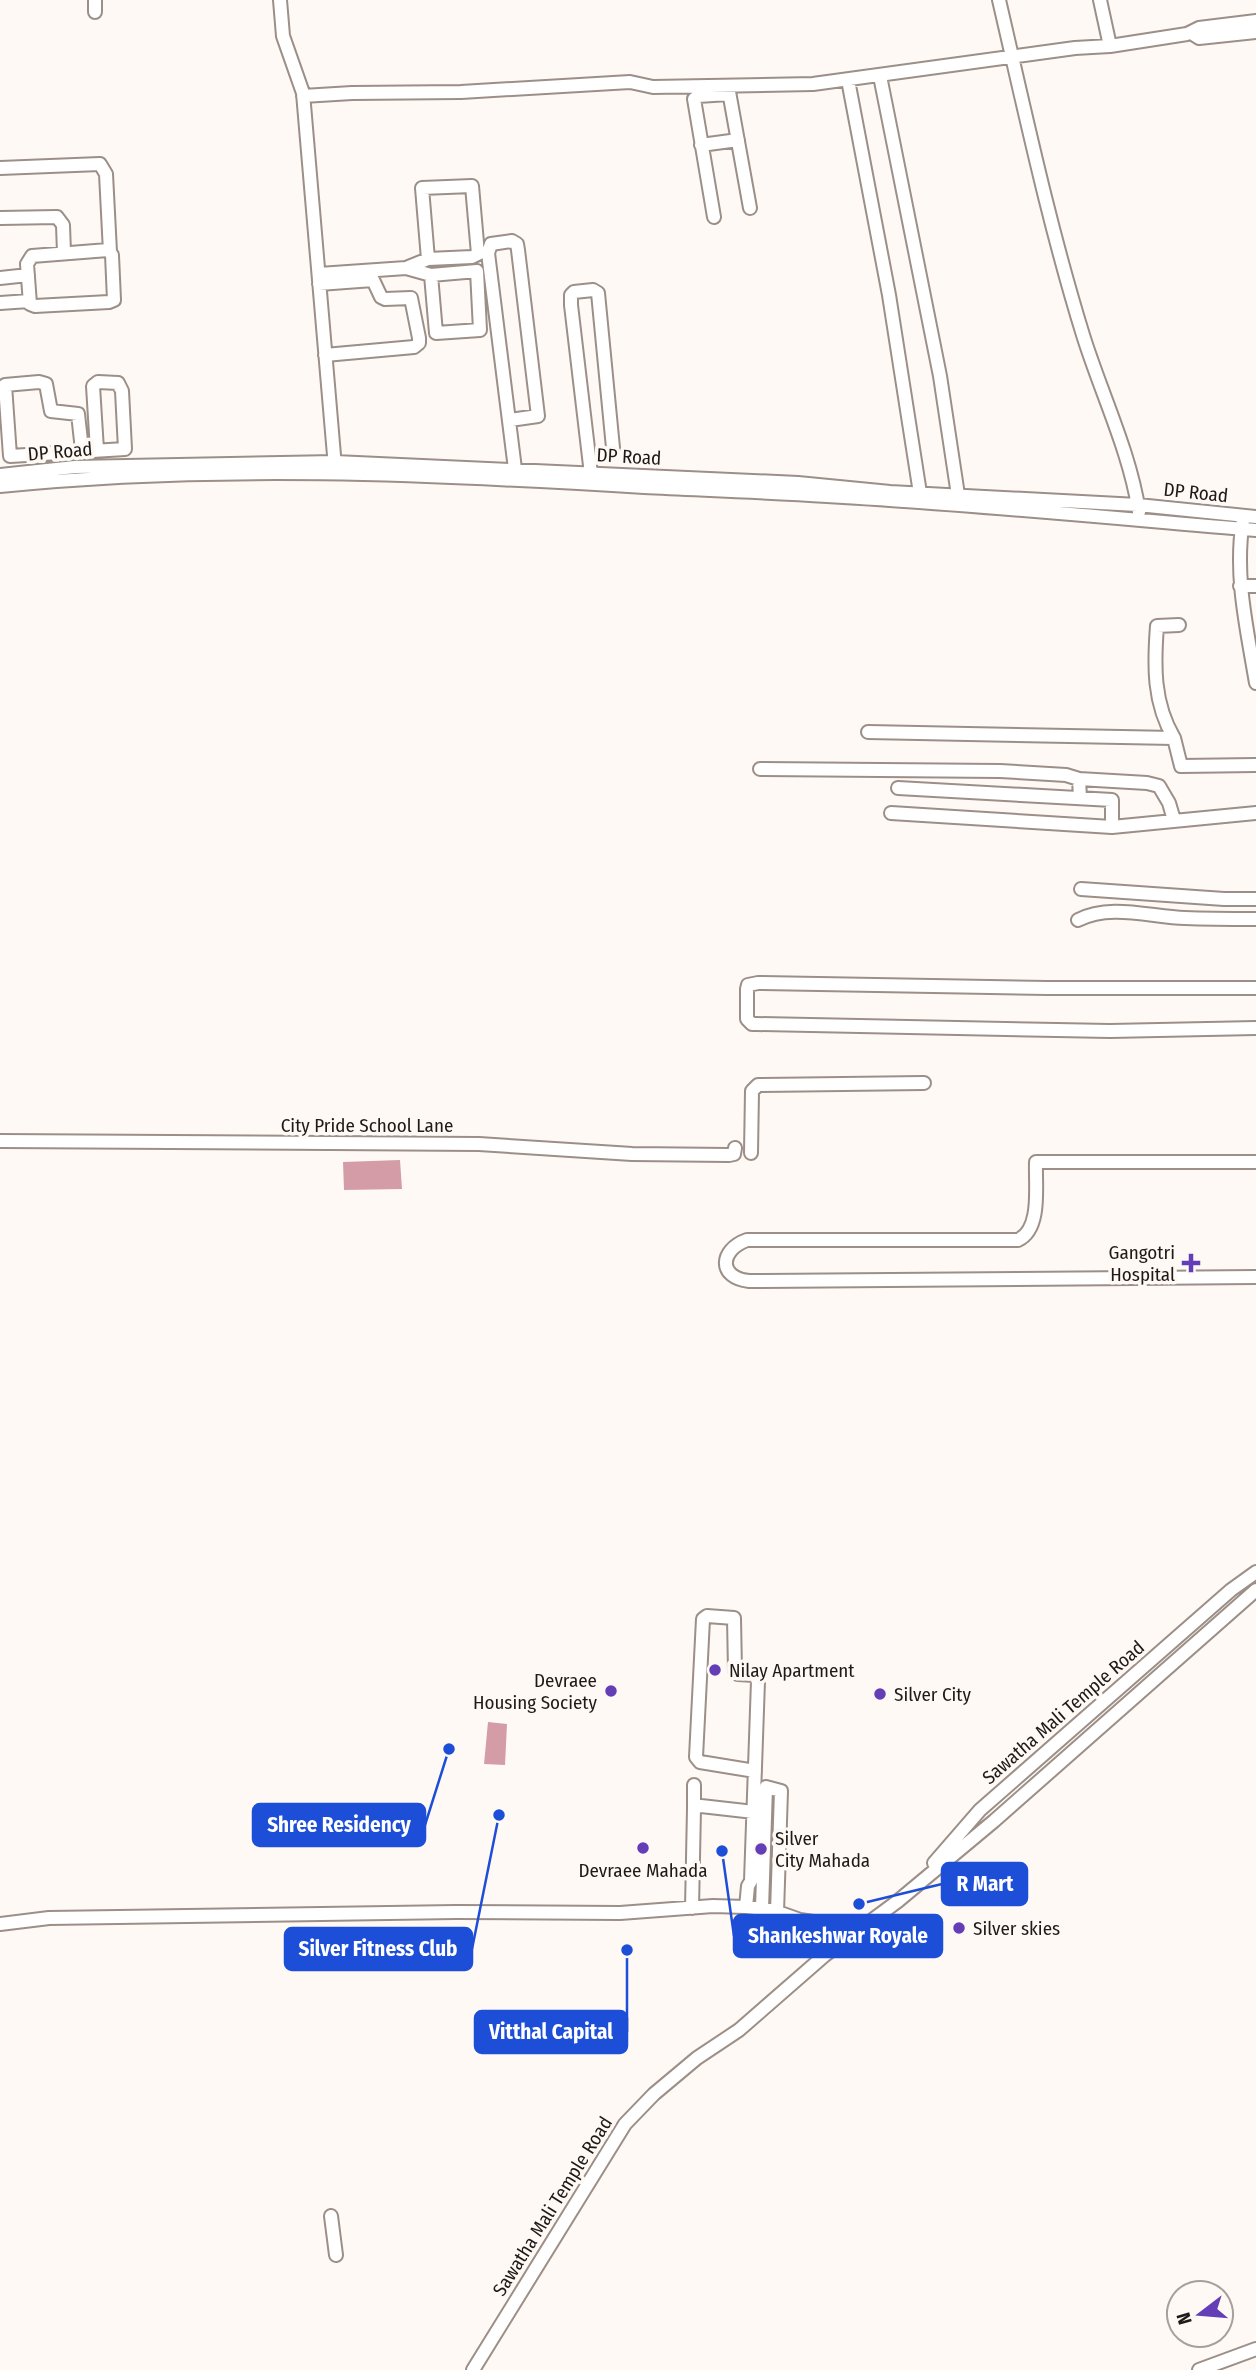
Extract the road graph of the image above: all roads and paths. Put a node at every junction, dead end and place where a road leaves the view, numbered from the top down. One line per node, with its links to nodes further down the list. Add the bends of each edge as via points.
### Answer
1 (280, 0): 12 (street, via 283,36)
2 (999, 0): 8 (street)
3 (1100, 0): 7 (street)
4 (1256, 21): 6 (street, via 1199,27)
5 (1256, 32): 6 (street, via 1199,38)
6 (1191, 33): 7 (street)
7 (1110, 46): 8 (street)
8 (1012, 57): 9 (street); 42 (street, via 1083,335)
9 (880, 76): 10 (street); 41 (street, via 940,376)
10 (848, 80): 11 (street); 40 (street)
11 (728, 89): 12 (street, via 630,82); 13 (street); 14 (street, via 694,99)
12 (303, 96): 26 (street)
13 (738, 140): 14 (street); 16 (street)
14 (701, 145): 17 (street)
15 (0, 168): 19 (street, via 100,164 106,174)
16 (750, 208)
17 (715, 217)
18 (0, 218): 20 (street, via 57,217 63,225)
19 (110, 252): 20 (street); 27 (street, via 114,300 35,306)
20 (64, 253): 23 (street, via 32,256 27,260)
21 (428, 259): 21 (street, via 478,254 472,186 422,188); 22 (street)
22 (406, 268): 24 (street); 26 (street)
23 (27, 275): 25 (street); 27 (street)
24 (431, 275): 24 (street, via 477,271 480,330 436,332)
25 (0, 278)
26 (319, 279): 29 (street); 29 (street, via 373,280 381,297 411,299 419,338 414,347)
27 (29, 301): 28 (street)
28 (0, 303)
29 (325, 355): 34 (street)
30 (510, 420): 30 (street, via 538,416 518,250 512,241 491,244 488,253); 37 (street)
31 (613, 448): 35 (street, via 598,293 574,292 571,305)
32 (90, 450): 32 (street, via 125,449 122,391 114,382 93,386); 32 (street, via 78,414 51,411 46,384 5,385 10,456); 33 (street)
33 (92, 467): 34 (street, DP Road); 38 (street, DP Road)
34 (335, 468): 37 (street, DP Road); 38 (street, DP Road)
35 (591, 474): 37 (street, DP Road); 40 (street, DP Road)
36 (0, 475): 38 (street, DP Road)
37 (516, 475): 42 (street, DP Road)
38 (28, 478): 39 (street, DP Road)
39 (0, 486)
40 (920, 493): 41 (street, DP Road)
41 (958, 495): 42 (street, DP Road)
42 (1139, 512): 43 (street, DP Road, via 1227,513)
43 (1247, 521): 44 (street, DP Road); 45 (street)
44 (1256, 530)
45 (1240, 586): 46 (street); 48 (street)
46 (1256, 586)
47 (1179, 625): 51 (street, via 1157,626 1154,664 1159,701)
48 (1253, 649): 49 (street)
49 (1256, 683)
50 (869, 732): 51 (street)
51 (1174, 738): 52 (street, via 1181,766)
52 (1256, 765)
53 (760, 769): 54 (street, via 1000,771)
54 (1079, 779): 56 (street); 59 (street, via 1159,786)
55 (898, 788): 56 (street)
56 (1080, 798): 60 (street, via 1112,800)
57 (891, 813): 60 (street)
58 (1256, 813): 59 (street)
59 (1174, 820): 60 (street)
60 (1112, 827)
61 (1081, 889): 62 (street)
62 (1256, 899)
63 (1256, 919): 64 (street, via 1106,912)
64 (1078, 920)
65 (1256, 988): 66 (street, via 758,983 747,989 747,1019 752,1024 1110,1031)
66 (1256, 1028)
67 (924, 1083): 70 (street, via 758,1085 752,1091)
68 (0, 1141): 69 (street, City Pride School Lane, via 479,1144 632,1154)
69 (734, 1151)
70 (751, 1153)
71 (1256, 1162): 72 (street, via 1036,1162 1034,1222 1018,1240 747,1240 735,1244 726,1263 730,1275 749,1281)
72 (1256, 1277)
73 (1256, 1572): 79 (street, Sawatha Mali Temple Road, via 980,1810)
74 (1256, 1590): 79 (street, Sawatha Mali Temple Road)
75 (755, 1771): 75 (street, via 757,1677 735,1671 734,1618 707,1616 703,1619 696,1757 701,1762); 78 (street)
76 (694, 1786): 77 (street)
77 (694, 1808): 78 (street); 81 (street)
78 (754, 1812): 80 (street)
79 (908, 1892): 84 (street, Sawatha Mali Temple Road)
80 (754, 1907): 81 (street); 82 (street); 82 (street, via 766,1787 781,1791)
81 (692, 1908): 83 (street, via 620,1913 49,1918)
82 (777, 1912): 84 (street)
83 (0, 1924)
84 (860, 1929): 88 (street, Sawatha Mali Temple Road, via 739,2030 697,2058 625,2124)
85 (331, 2216): 86 (street)
86 (337, 2255)
87 (1256, 2349): 89 (street)
88 (473, 2370)
89 (1199, 2370)

